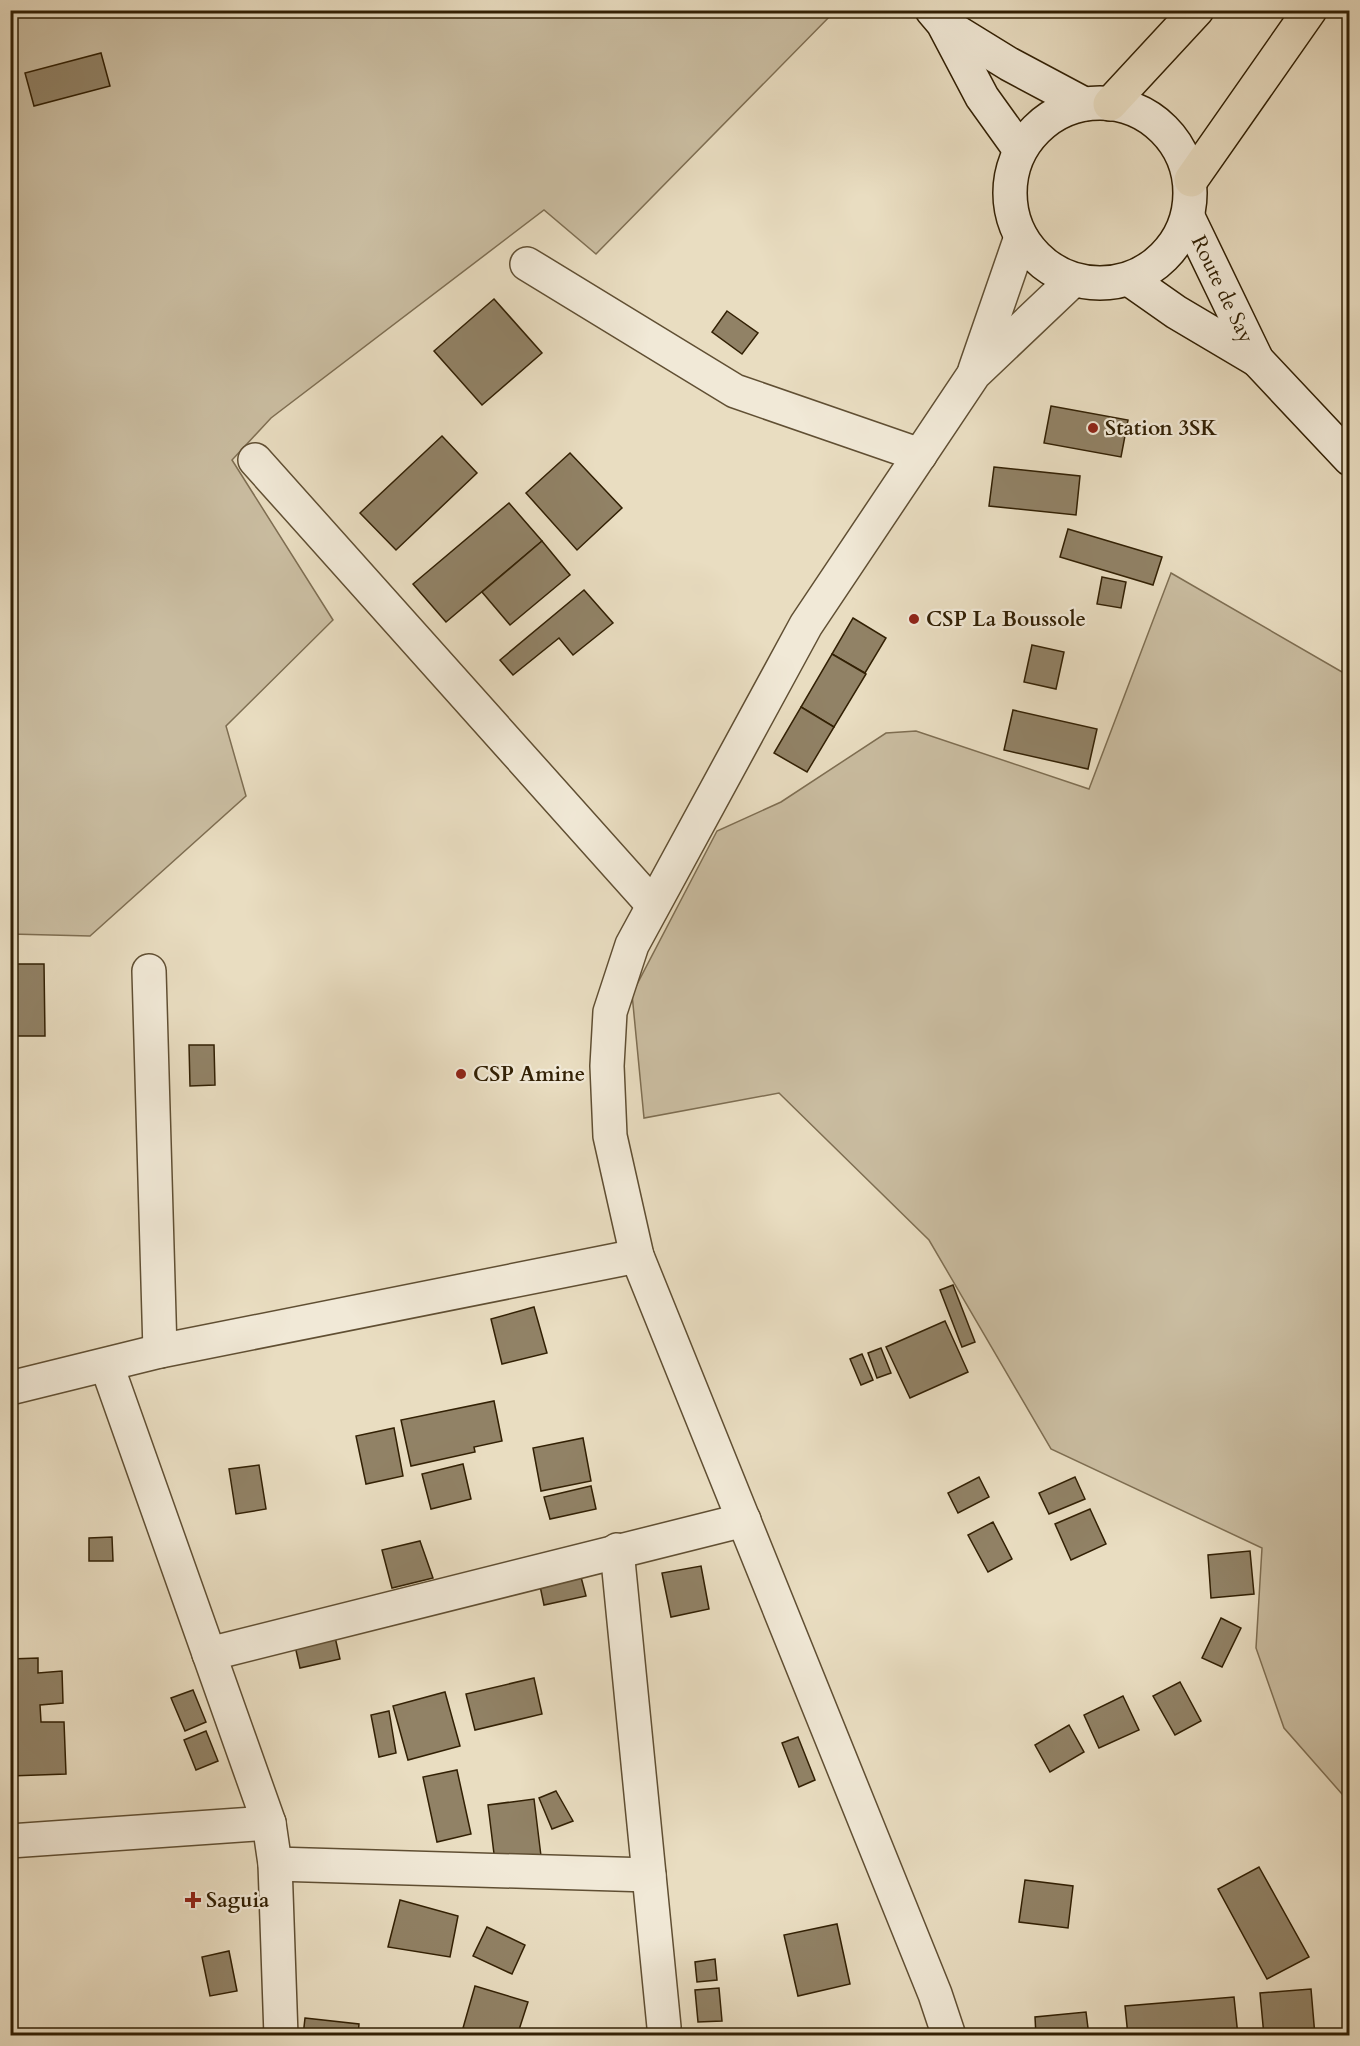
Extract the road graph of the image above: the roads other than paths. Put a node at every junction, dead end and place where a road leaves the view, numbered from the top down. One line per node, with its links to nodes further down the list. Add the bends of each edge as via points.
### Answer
1 (1197, 10): 4 (highway)
2 (1310, 10): 6 (highway)
3 (937, 17): 4 (street, via 1009,64); 5 (street, via 982,97)
4 (1097, 104): 5 (street, via 1058,113 1036,129); 6 (street, via 1134,109 1163,129 1184,157)
5 (1020, 150): 8 (street, via 1012,171 1010,194 1012,217)
6 (1191, 180): 7 (street)
7 (1188, 217): 10 (street, via 1167,256); 12 (street, Route de Say)
8 (1021, 237): 11 (street, via 1052,271); 13 (street)
9 (527, 264): 14 (street, via 735,391)
10 (1130, 279): 11 (street, via 1092,284); 12 (street, Route de Say, via 1176,312)
11 (1073, 280): 13 (street)
12 (1257, 360): 15 (street, Route de Say)
13 (974, 375): 14 (street)
14 (920, 455): 17 (street, via 806,625)
15 (1350, 459)
16 (255, 460): 17 (street)
17 (653, 905): 19 (street, via 632,945 610,1012 607,1066 610,1136)
18 (149, 971): 20 (street)
19 (637, 1256): 20 (street); 23 (street)
20 (160, 1351): 21 (street)
21 (107, 1365): 22 (street); 25 (street)
22 (10, 1388)
23 (744, 1520): 24 (street); 30 (street)
24 (617, 1550): 25 (street); 29 (street)
25 (208, 1654): 26 (street)
26 (268, 1823): 27 (street); 28 (street)
27 (10, 1841)
28 (275, 1863): 29 (street); 32 (street)
29 (649, 1875): 31 (street)
30 (935, 1994): 33 (street); 34 (street)
31 (664, 2027)
32 (281, 2036)
33 (935, 2036)
34 (949, 2036)

